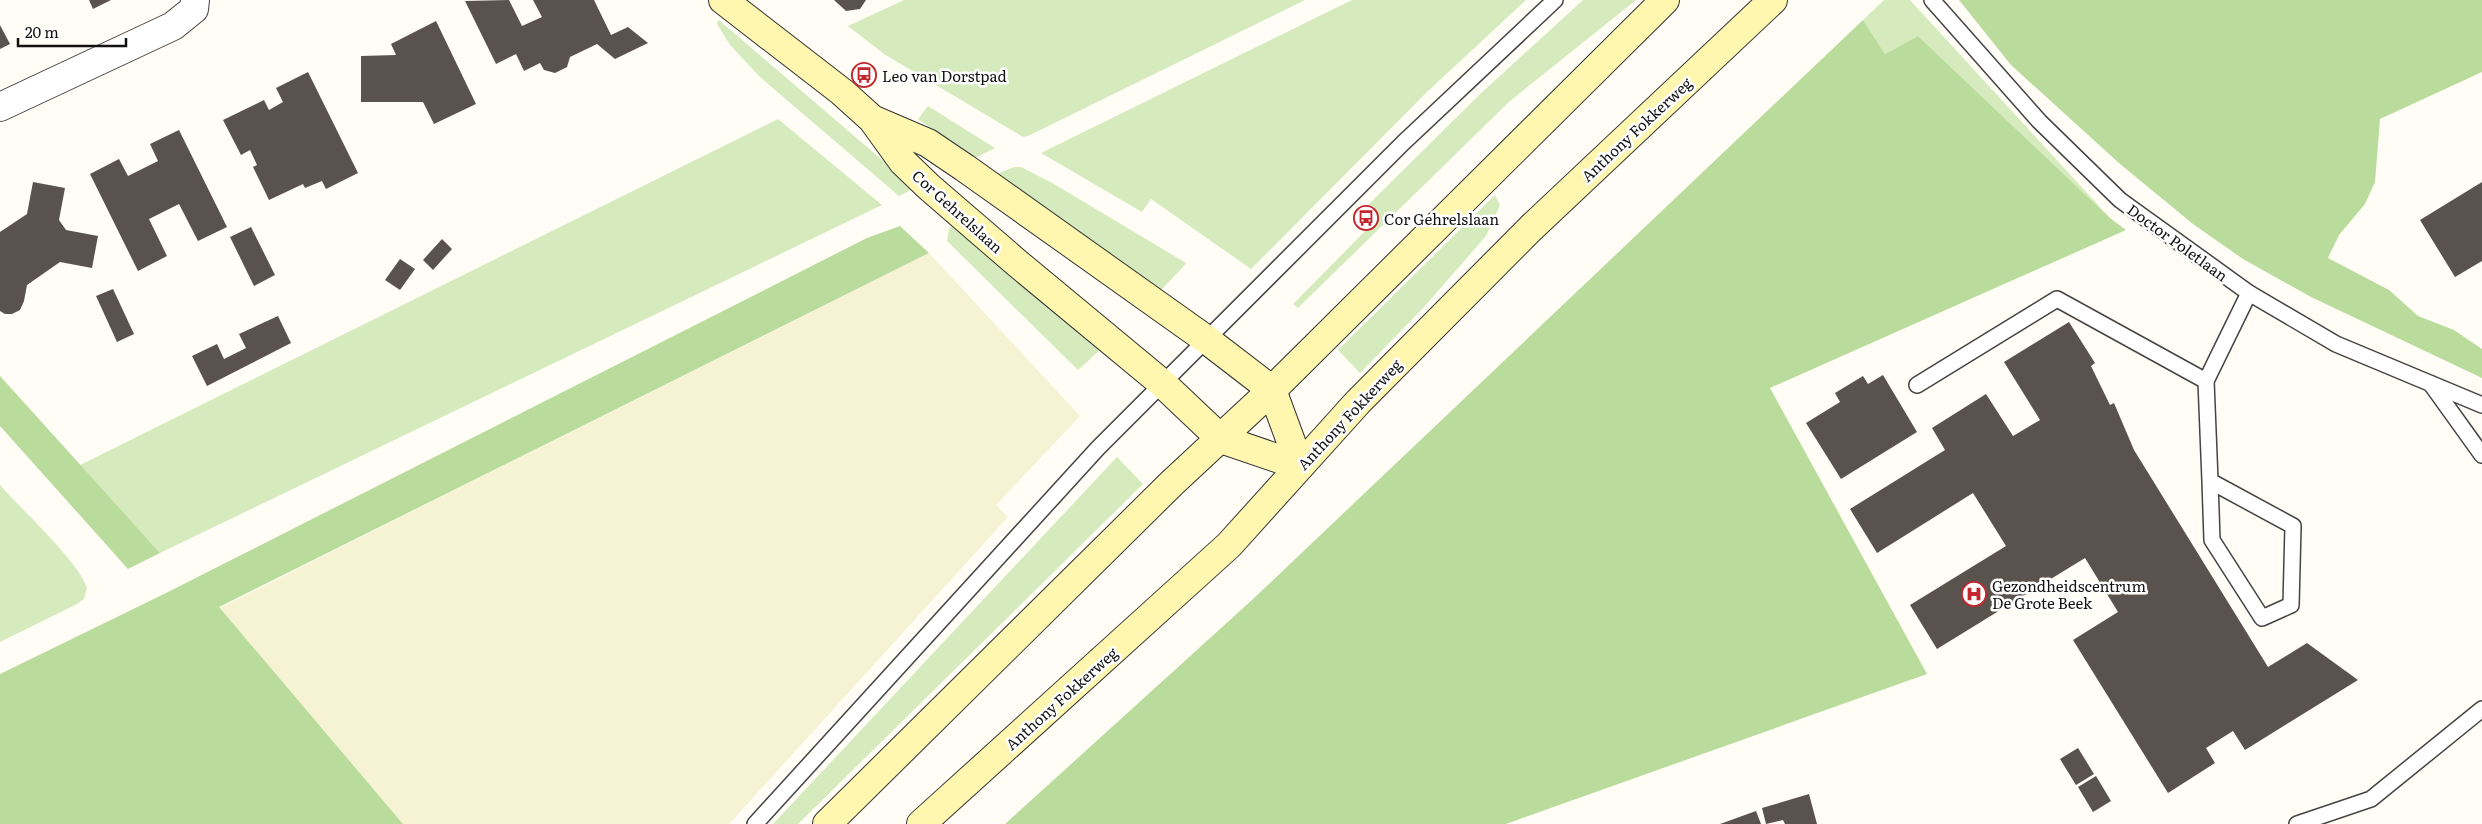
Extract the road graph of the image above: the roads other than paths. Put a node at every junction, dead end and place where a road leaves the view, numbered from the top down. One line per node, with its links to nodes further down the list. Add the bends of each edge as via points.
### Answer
1 (723, 0): 8 (main road, Cor Gehrelslaan)
2 (1555, 0): 10 (lane, via 1403,143)
3 (1665, 0): 15 (main road)
4 (1773, 0): 19 (main road, Anthony Fokkerweg, via 1531,228 1358,402)
5 (1932, 0): 9 (lane, Doctor Poletlaan, via 2039,121 2120,200)
6 (195, 5): 7 (street, via 173,26)
7 (0, 107)
8 (872, 119): 10 (main road, Cor Gehrelslaan, via 936,148); 13 (main road, Cor Gehrelslaan, via 903,162 929,186 1024,270)
9 (2249, 293): 11 (lane); 12 (lane, Doctor Poletlaan, via 2336,344)
10 (1206, 340): 13 (lane); 15 (main road, Cor Gehrelslaan)
11 (2206, 380): 14 (lane, via 2057,299); 20 (lane)
12 (2430, 382): 16 (lane, Doctor Poletlaan); 18 (lane)
13 (1163, 384): 17 (main road, Cor Gehrelslaan); 22 (lane, via 1098,448)
14 (1917, 385)
15 (1272, 390): 17 (main road); 19 (main road)
16 (2482, 405)
17 (1221, 439): 19 (main road, Cor Gehrelslaan); 23 (main road, via 1172,483)
18 (2482, 455)
19 (1300, 466): 24 (main road, Anthony Fokkerweg, via 1229,545)
20 (2210, 481): 20 (lane, via 2212,540 2262,618 2291,605 2292,526)
21 (2482, 709): 25 (lane, via 2371,799)
22 (755, 824)
23 (826, 824)
24 (921, 824)
25 (2297, 824)

